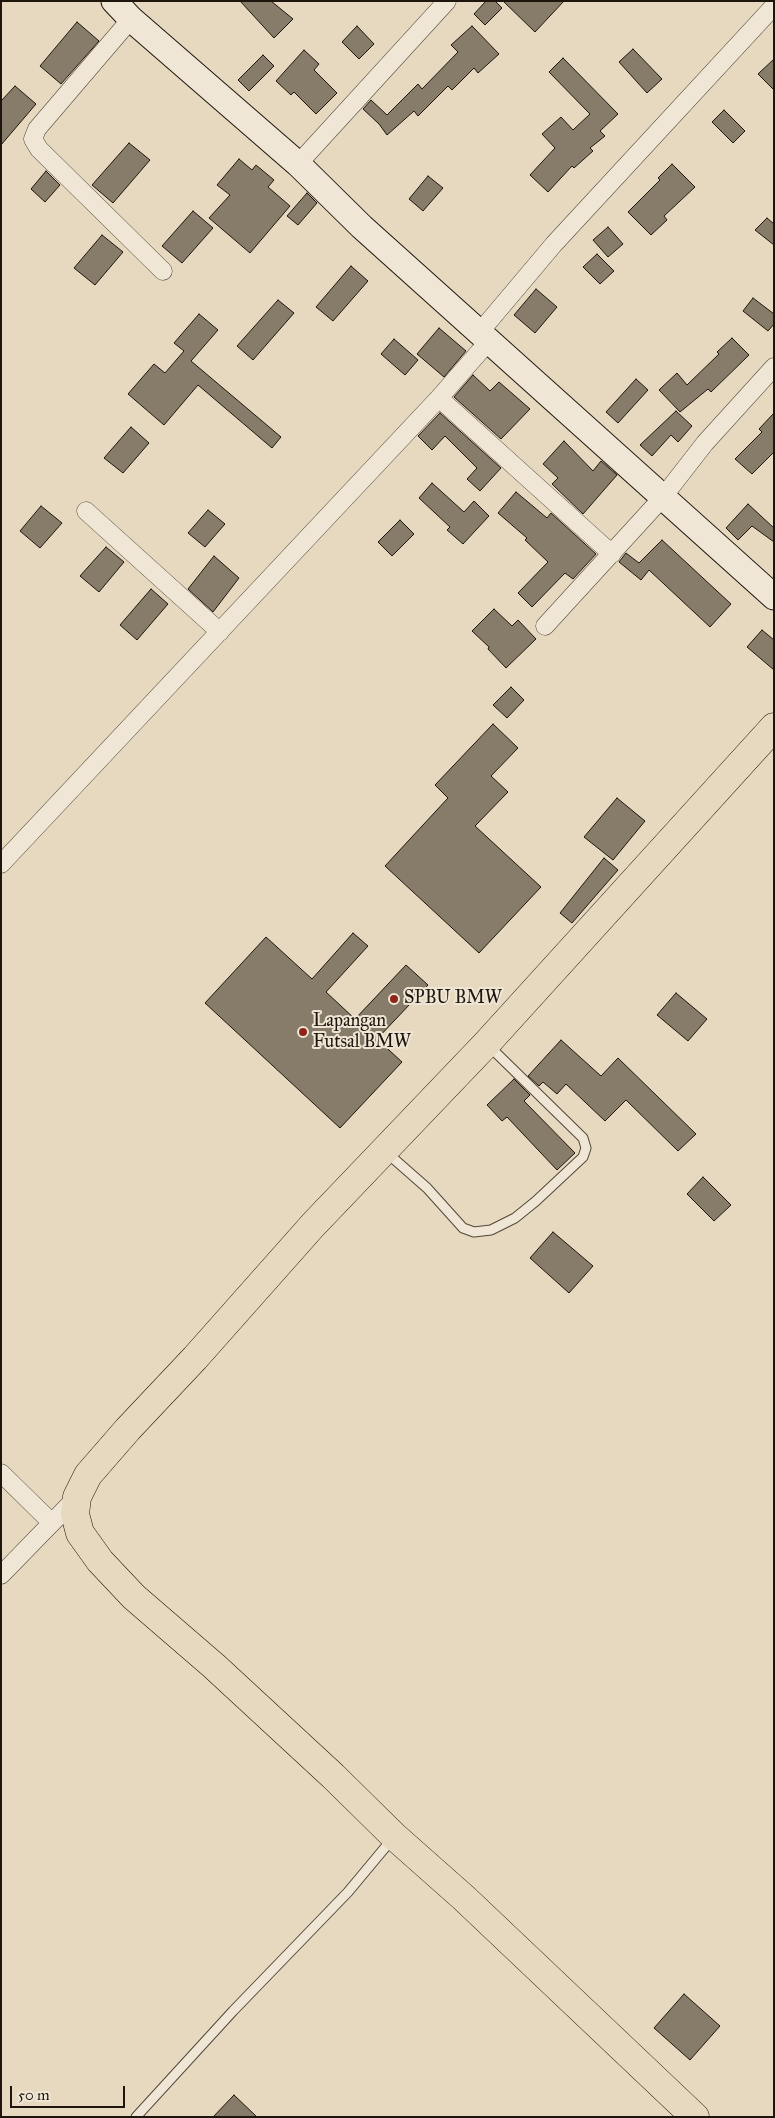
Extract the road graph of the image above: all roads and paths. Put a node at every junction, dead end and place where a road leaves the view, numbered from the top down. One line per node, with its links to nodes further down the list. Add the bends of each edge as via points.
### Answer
1 (447, 1): 4 (street)
2 (774, 6): 6 (street, via 554,244)
3 (122, 10): 4 (street); 5 (street, via 33,138 39,149)
4 (298, 164): 6 (street)
5 (162, 271)
6 (483, 337): 8 (street); 9 (street)
7 (774, 367): 9 (street, via 705,443)
8 (439, 398): 11 (street); 14 (street)
9 (663, 497): 11 (street); 12 (street)
10 (86, 511): 14 (street)
11 (612, 554): 13 (street)
12 (774, 597)
13 (545, 626)
14 (220, 632): 16 (street)
15 (774, 727): 17 (highway)
16 (1, 864)
17 (486, 1043): 18 (highway); 18 (lane, via 583,1138 586,1148 583,1156 514,1218 491,1230 474,1232 463,1228 428,1188)
18 (384, 1150): 20 (highway, via 128,1429 88,1475)
19 (1, 1473): 21 (street)
20 (77, 1497): 21 (street); 23 (highway, via 75,1514 80,1532 100,1561 134,1597 228,1679)
21 (52, 1523): 22 (street)
22 (1, 1575)
23 (394, 1836): 24 (lane, via 348,1892); 25 (highway)
24 (136, 2117)
25 (695, 2117)

